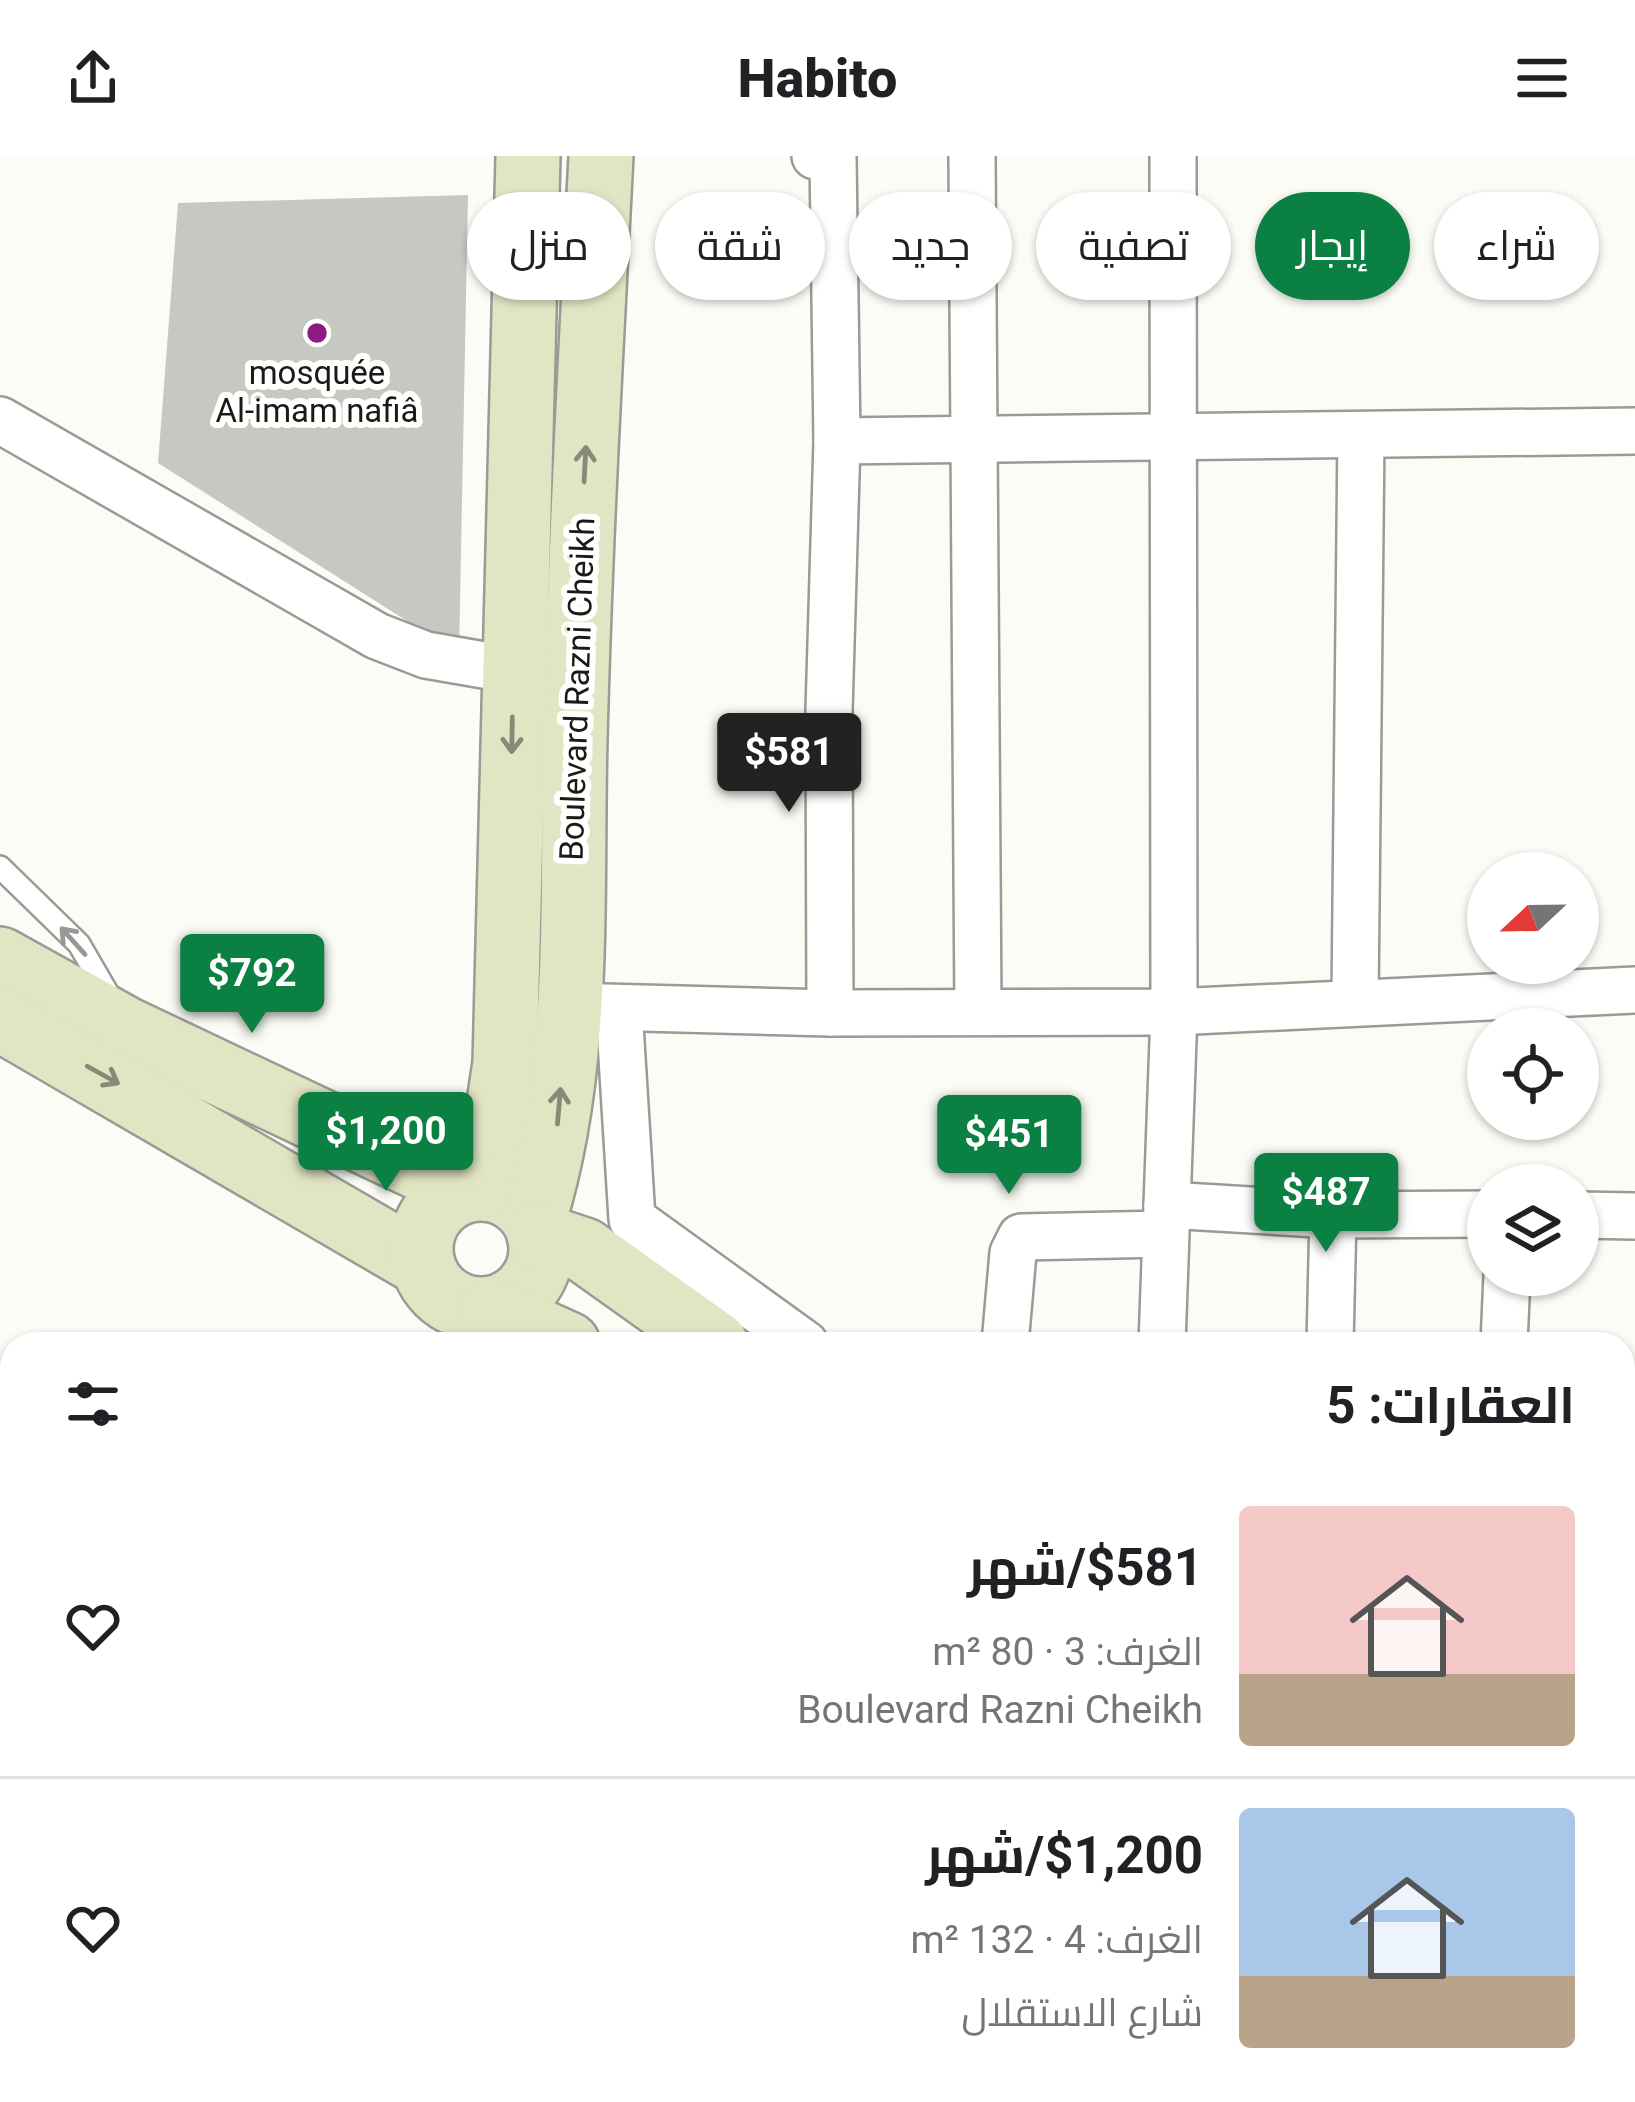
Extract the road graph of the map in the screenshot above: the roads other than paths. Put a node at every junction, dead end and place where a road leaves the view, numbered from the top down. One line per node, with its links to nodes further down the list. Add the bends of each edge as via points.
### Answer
1 (528, 156): 14 (main road, Boulevard Razni Cheikh)
2 (601, 156): 19 (main road, Boulevard Razni Cheikh, one-way to 2, via 579,571)
3 (815, 156): 4 (street)
4 (833, 156): 5 (street); 13 (street)
5 (844, 156)
6 (972, 156): 12 (street)
7 (1173, 156): 11 (street)
8 (0, 420): 14 (street, via 377,636 426,655)
9 (1635, 431): 10 (street)
10 (1361, 435): 11 (street); 18 (street)
11 (1170, 438): 12 (street); 21 (street)
12 (973, 440): 13 (street); 20 (street)
13 (837, 441): 22 (street)
14 (513, 670): 29 (main road, Boulevard Razni Cheikh, one-way to 29, via 505,1063)
15 (0, 867): 24 (lane, one-way to 15, via 79,944)
16 (0, 959): 24 (main road)
17 (1635, 990): 18 (street)
18 (1355, 999): 21 (street)
19 (594, 1008): 22 (street); 29 (street); 29 (main road, Boulevard Razni Cheikh, one-way to 19)
20 (978, 1012): 21 (street); 22 (street)
21 (1174, 1012): 30 (street)
22 (830, 1013)
23 (0, 1019): 31 (main road, one-way to 31)
24 (126, 1029): 29 (main road)
25 (1467, 1214): 26 (street)
26 (1333, 1215): 30 (street); 39 (street)
27 (1599, 1215): 28 (street)
28 (1635, 1216)
29 (540, 1217): 31 (main road, via 434,1210); 33 (main road, via 542,1251 531,1283); 35 (main road); 36 (street)
30 (1166, 1220): 37 (street, via 1021,1237); 38 (street)
31 (423, 1265): 33 (main road, via 448,1299)
32 (1507, 1296): 40 (street)
33 (490, 1309): 34 (main road)
34 (541, 1332)
35 (699, 1332)
36 (780, 1332)
37 (1006, 1332)
38 (1162, 1332)
39 (1330, 1332)
40 (1505, 1332)

